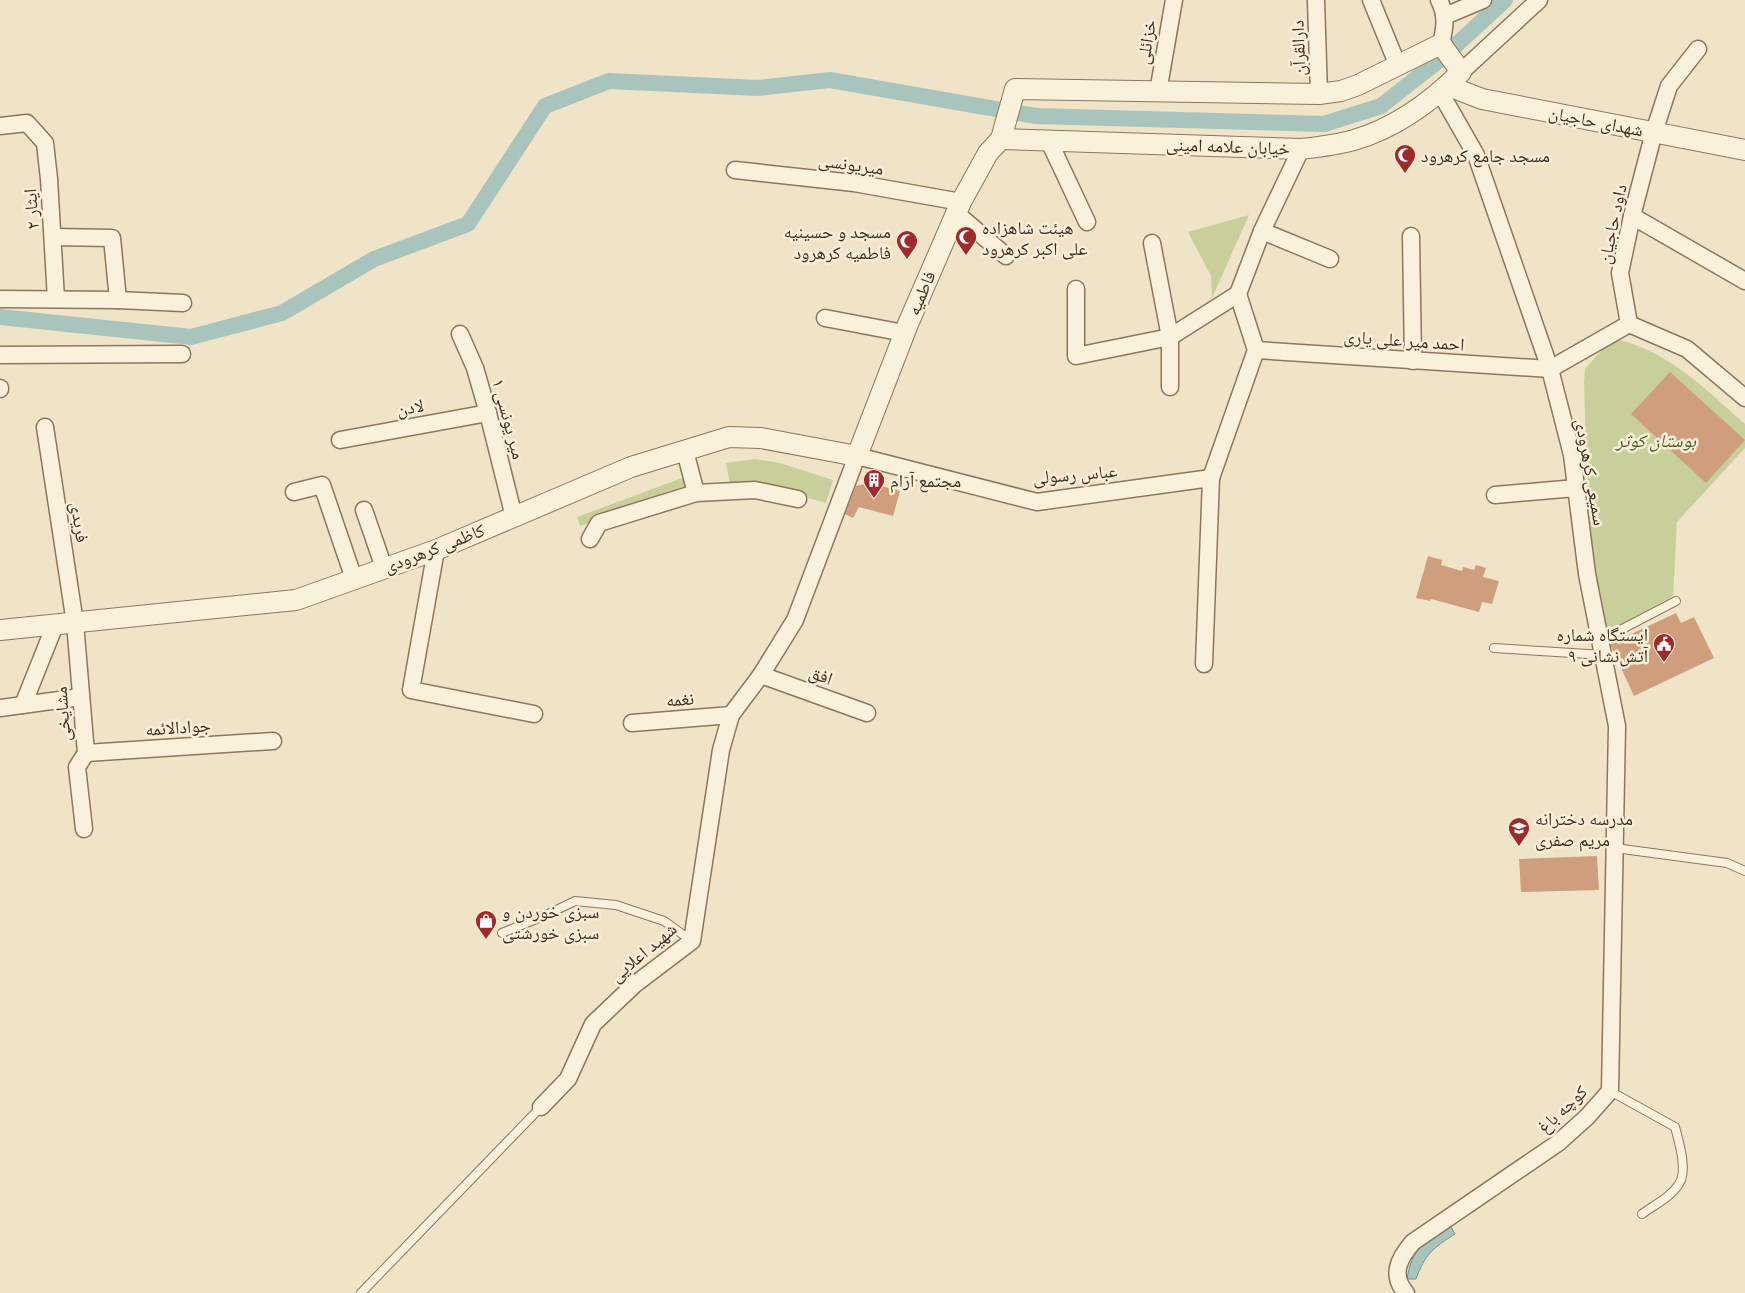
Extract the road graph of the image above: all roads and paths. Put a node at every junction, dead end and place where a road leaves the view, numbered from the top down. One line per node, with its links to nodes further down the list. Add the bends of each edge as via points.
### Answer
1 (1174, 0): 12 (street, خزائلی)
2 (1370, 0): 10 (street)
3 (1438, 0): 7 (street)
4 (1483, 0): 7 (street)
5 (1539, 0): 11 (street)
6 (1316, 1): 13 (street, دارالقرآن)
7 (1445, 16): 8 (street)
8 (1440, 44): 10 (street); 11 (street)
9 (1698, 49): 15 (street, داود حاجیان, via 1669,86)
10 (1398, 66): 13 (street, via 1358,86)
11 (1450, 83): 15 (street, شهدای حاجیان, via 1482,99); 18 (street, خیابان علامه امینی, via 1399,122 1353,140); 46 (street, سمیعی کرهرودی)
12 (1158, 92): 13 (street); 16 (street, via 1015,89)
13 (1319, 94)
14 (0, 126): 26 (street, ایثار ۲, via 27,123 45,144)
15 (1654, 132): 19 (street, شهدای حاجیان); 22 (street, داود حاجیان)
16 (1001, 139): 17 (street, خیابان علامه امینی); 21 (street, فاطمیه, via 988,153)
17 (1049, 140): 18 (street, خیابان علامه امینی); 23 (street)
18 (1301, 149): 24 (street)
19 (1745, 150)
20 (735, 170): 21 (street, میریونسی, via 854,183)
21 (958, 208): 28 (street); 39 (street, فاطمیه)
22 (1632, 216): 30 (street); 38 (street, داود حاجیان, via 1620,273)
23 (1087, 222)
24 (1262, 231): 29 (street); 32 (street)
25 (1411, 236): 45 (street)
26 (53, 237): 34 (street, ایثار ۲); 35 (street, via 112,238)
27 (1152, 243): 41 (street)
28 (1006, 256)
29 (1330, 259)
30 (1745, 281)
31 (1076, 289): 41 (street, via 1076,356)
32 (1238, 294): 41 (street); 42 (street)
33 (0, 299): 34 (street)
34 (56, 299): 35 (street)
35 (118, 300): 36 (street)
36 (183, 303)
37 (825, 318): 39 (street)
38 (1629, 324): 46 (street); 48 (street, via 1687,349)
39 (904, 333): 53 (street, فاطمیه)
40 (460, 334): 49 (street, میر یونسی ۱, via 475,368)
41 (1170, 337): 47 (street)
42 (1256, 350): 45 (street, احمد میر علی یاری); 54 (street)
43 (182, 354): 44 (street)
44 (0, 355)
45 (1412, 361): 46 (street, احمد میر علی یاری)
46 (1550, 369): 55 (street, سمیعی کرهرودی, via 1572,455)
47 (1170, 386)
48 (1745, 398)
49 (488, 413): 51 (street, لادن); 61 (street, میر یونسی ۱)
50 (45, 427): 67 (street, فریدی)
51 (340, 440)
52 (685, 450): 53 (street, کاظمی کرهرودی, via 729,437 761,438); 57 (street); 61 (street, کاظمی کرهرودی, via 631,466)
53 (858, 456): 54 (street, عباس رسولی, via 1037,502); 73 (street, شهید اعلایی, via 795,620)
54 (1211, 478): 72 (street)
55 (1576, 488): 58 (street); 71 (street, سمیعی کرهرودی, via 1587,574)
56 (294, 492): 65 (street, via 322,485)
57 (696, 493): 59 (street, via 755,490); 62 (street, via 599,523)
58 (1495, 495)
59 (798, 499)
60 (364, 510): 64 (street)
61 (514, 517): 63 (street, کاظمی کرهرودی)
62 (590, 539)
63 (436, 550): 64 (street, کاظمی کرهرودی); 78 (street, via 411,690)
64 (384, 568): 65 (street, کاظمی کرهرودی)
65 (354, 579): 67 (street, کاظمی کرهرودی, via 296,600)
66 (1676, 601): 71 (lane)
67 (76, 623): 68 (street, کاظمی کرهرودی); 74 (street, مشایخی)
68 (55, 625): 69 (street, کاظمی کرهرودی); 75 (street)
69 (0, 630)
70 (1494, 648): 71 (lane)
71 (1602, 648): 84 (street, سمیعی کرهرودی, via 1617,726)
72 (1204, 664)
73 (761, 674): 77 (street, افق); 79 (street, شهید اعلایی)
74 (81, 697): 75 (street); 82 (street, مشایخی)
75 (23, 705): 76 (street)
76 (0, 708)
77 (867, 713)
78 (534, 714)
79 (731, 715): 80 (street, نغمه); 87 (street, شهید اعلایی, via 720,750)
80 (632, 723)
81 (273, 741): 82 (street, جوادالائمه)
82 (86, 753): 83 (street, مشایخی, via 77,767)
83 (84, 829)
84 (1615, 848): 85 (lane, via 1727,863); 88 (street, کوچه باغ)
85 (1745, 871)
86 (502, 933): 87 (lane, via 576,901 616,905 664,921)
87 (692, 941): 89 (street, شهید اعلایی, via 634,985 593,1024 568,1079)
88 (1610, 1091): 90 (lane, via 1675,1127 1683,1162 1680,1183); 92 (street, کوچه باغ, via 1587,1118 1558,1143 1413,1242 1402,1254 1398,1269 1398,1284)
89 (541, 1106): 91 (lane)
90 (1642, 1214)
91 (361, 1293)
92 (1406, 1293)

